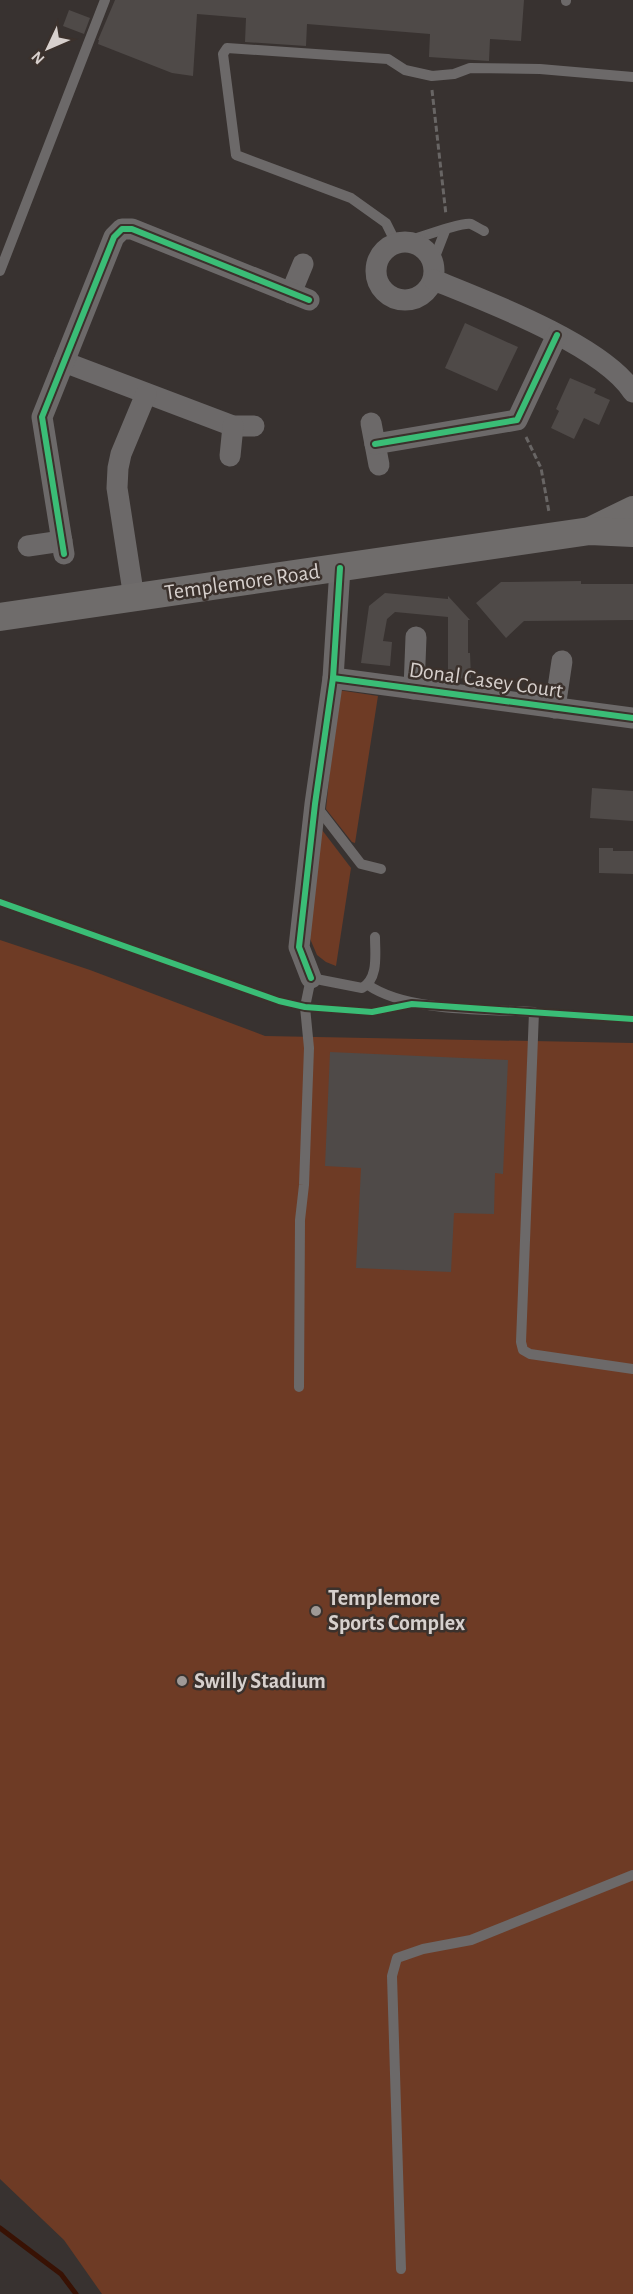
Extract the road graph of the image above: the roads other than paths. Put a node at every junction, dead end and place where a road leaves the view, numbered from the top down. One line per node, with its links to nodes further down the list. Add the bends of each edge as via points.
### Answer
1 (105, 0): 7 (lane)
2 (633, 76): 5 (lane, via 470,68 432,76 405,70 388,59 227,48 223,54 236,155 351,198 386,223)
3 (447, 229): 4 (lane, via 470,224); 5 (lane); 8 (lane)
4 (484, 231)
5 (401, 243): 8 (street, via 422,248); 8 (street, via 388,248 377,265 376,274 385,292 403,301 413,300 429,289)
6 (303, 264): 10 (street, via 300,296 132,229 122,229 114,237)
7 (0, 271)
8 (433, 271): 9 (street)
9 (557, 335): 11 (street, via 599,358); 13 (street, via 517,420 377,455)
10 (64, 362): 12 (street); 20 (street, via 42,417 63,548)
11 (631, 387)
12 (146, 394): 14 (street); 22 (street, via 118,468 117,488)
13 (371, 423)
14 (233, 426): 15 (street); 16 (street)
15 (254, 426)
16 (230, 456)
17 (633, 510): 18 (main road, Templemore Road)
18 (590, 531): 19 (main road, Templemore Road); 21 (main road, Templemore Road)
19 (633, 533)
20 (28, 546)
21 (340, 568): 22 (main road, Templemore Road); 26 (street)
22 (134, 598): 23 (main road, Templemore Road)
23 (0, 617)
24 (416, 637): 27 (street)
25 (562, 661): 28 (street)
26 (333, 678): 27 (street, Donal Casey Court); 30 (street)
27 (414, 689): 28 (street, Donal Casey Court)
28 (555, 708): 29 (street, Donal Casey Court)
29 (633, 718)
30 (315, 804): 31 (lane, via 361,864); 33 (street, via 299,947)
31 (381, 869)
32 (375, 937): 34 (lane, via 374,967)
33 (311, 978): 34 (lane, via 362,988); 36 (lane, via 305,1007 309,1048 300,1220)
34 (368, 985): 35 (lane, via 412,1004 534,1012 523,1350)
35 (633, 1369)
36 (299, 1387)
37 (633, 1875): 38 (lane, via 471,1940 397,1958 392,1976)
38 (401, 2269)

